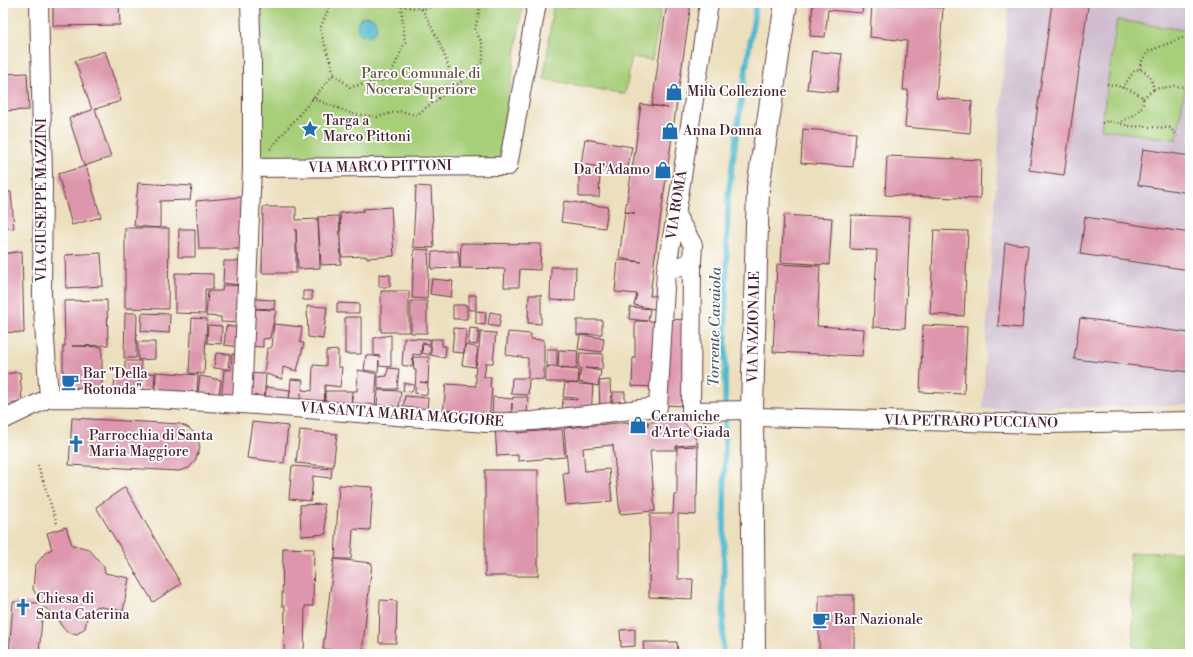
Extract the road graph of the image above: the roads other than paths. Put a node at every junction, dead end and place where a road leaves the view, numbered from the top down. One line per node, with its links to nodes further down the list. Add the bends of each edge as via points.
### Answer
1 (39, 3): 10 (street, VIA GIUSEPPE MAZZINI, via 43,176 42,295)
2 (250, 3): 6 (street)
3 (536, 3): 6 (street, VIA MARCO PITTONI, via 508,166)
4 (709, 3): 7 (street, VIA ROMA)
5 (786, 3): 13 (main road, VIA NAZIONALE, via 758,188)
6 (252, 168): 11 (street)
7 (676, 215): 8 (street, via 693,245); 9 (street, VIA ROMA)
8 (692, 262): 9 (street); 13 (street, VIA PETRARO PUCCIANO, via 691,411)
9 (666, 272): 12 (street, VIA ROMA)
10 (49, 398): 11 (street, VIA SANTA MARIA MAGGIORE, via 154,399); 14 (street, VIA SANTA MARIA MAGGIORE)
11 (242, 404): 12 (street, VIA SANTA MARIA MAGGIORE, via 486,423 533,421)
12 (658, 408)
13 (748, 412): 15 (street, VIA PETRARO PUCCIANO, via 1048,424); 16 (main road, VIA NAZIONALE)
14 (3, 420)
15 (1190, 421)
16 (754, 654)

